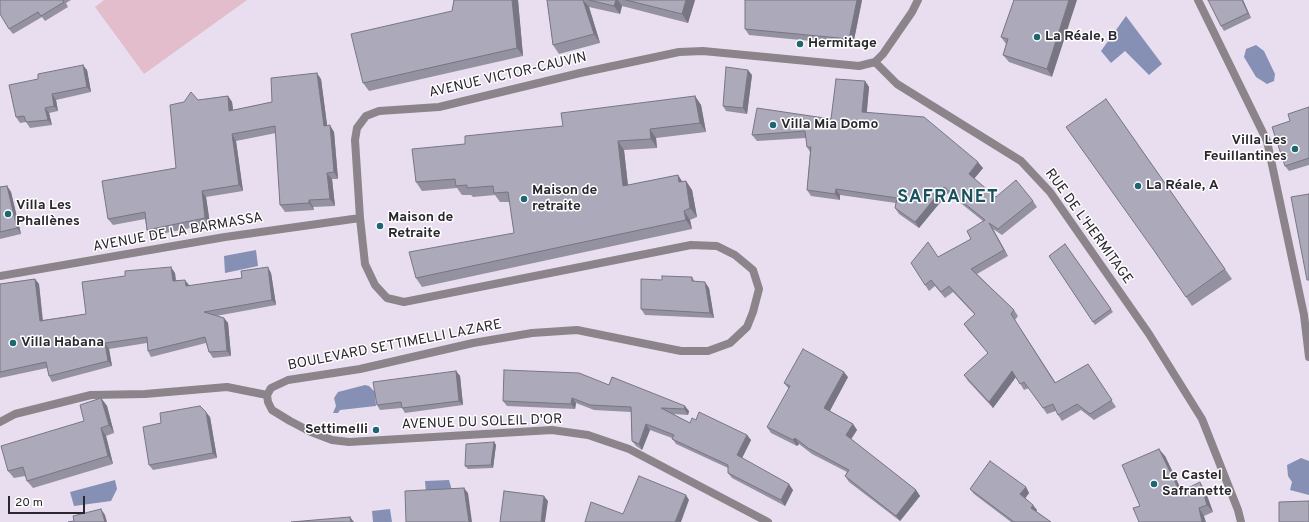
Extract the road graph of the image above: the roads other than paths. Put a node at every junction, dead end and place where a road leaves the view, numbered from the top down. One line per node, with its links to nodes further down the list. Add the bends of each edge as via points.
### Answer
1 (918, 0): 3 (street, via 883,54)
2 (1198, 0): 6 (street, via 1267,141)
3 (875, 62): 4 (street, AVENUE VICTOR-CAUVIN, via 859,66 703,51 679,52 439,107 378,111 366,116 357,128 355,140); 12 (street, RUE DE L'HERMITAGE, via 897,84 1021,161 1050,192 1150,334 1202,419)
4 (360, 218): 5 (street, AVENUE DE LA BARMASSA, via 224,237); 7 (street, AVENUE VICTOR-CAUVIN, via 365,264 375,285 387,298 404,302 691,245 717,246 735,255 753,270 759,289)
5 (0, 276)
6 (1307, 315): 8 (street)
7 (747, 327): 9 (street, BOULEVARD SETTIMELLI LAZARE, via 730,343 708,351 681,351 577,330 532,333 473,343 360,369 288,380 271,388)
8 (1309, 357)
9 (267, 395): 10 (street, via 227,387 145,394 91,395 15,414); 11 (street, AVENUE DU SOLEIL D'OR, via 272,410 311,432 332,440 349,442 552,430 588,435 629,449)
10 (0, 422)
11 (768, 522)
12 (1241, 522)

